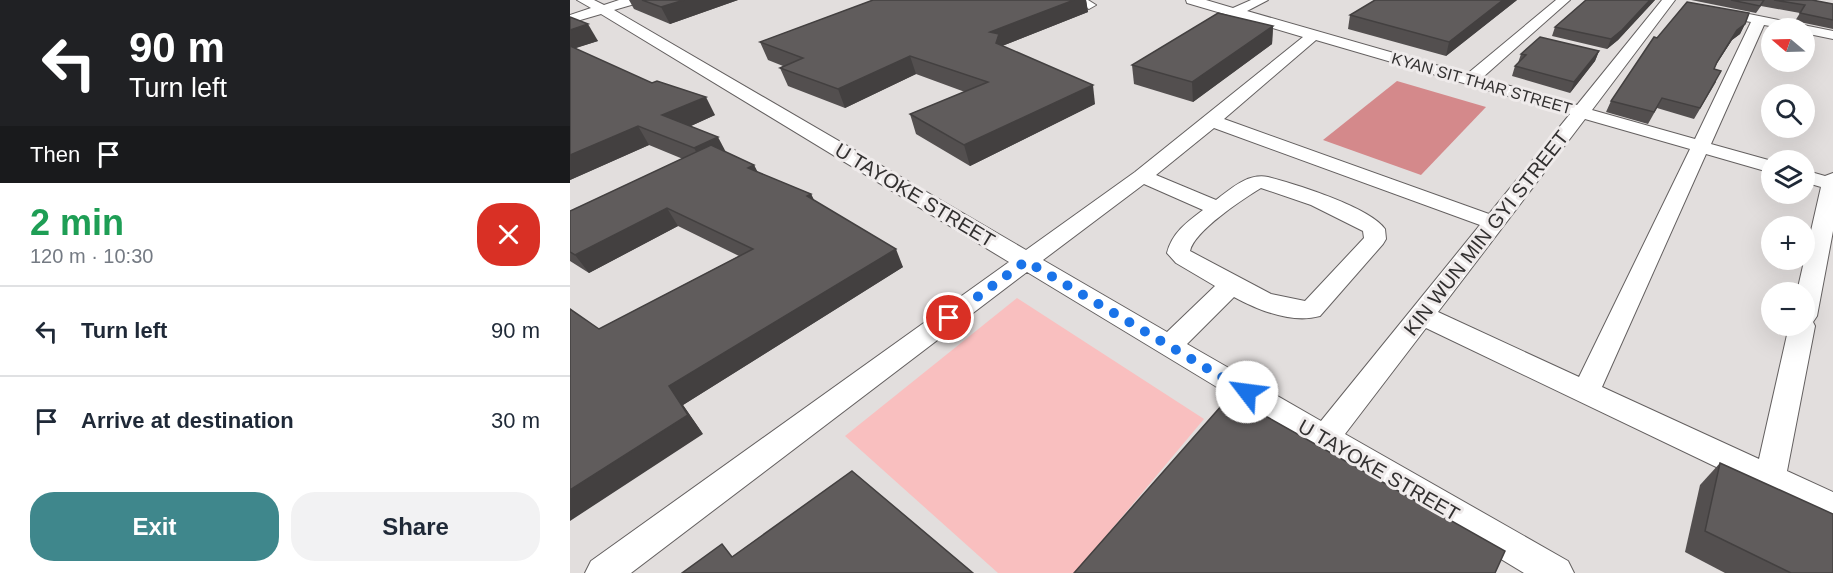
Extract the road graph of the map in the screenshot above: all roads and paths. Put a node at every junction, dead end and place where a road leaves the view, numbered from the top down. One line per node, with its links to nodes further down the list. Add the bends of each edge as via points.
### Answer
1 (633, 0): 7 (street)
2 (1076, 0): 8 (street)
3 (1192, 0): 9 (street, KYAN SIT THAR STREET)
4 (1262, 0): 9 (street)
5 (1564, 0): 15 (street)
6 (1672, 2): 19 (street, KIN WUN MIN GYI STREET, via 1615,60)
7 (593, 4): 11 (street); 28 (street, U TAYOKE STREET)
8 (1089, 5)
9 (1234, 12): 14 (street, KYAN SIT THAR STREET)
10 (1736, 15): 12 (street)
11 (570, 19)
12 (1759, 20): 21 (street)
13 (1815, 31): 16 (street)
14 (1314, 35): 18 (street, KYAN SIT THAR STREET); 20 (street)
15 (1522, 35): 17 (street); 18 (street)
16 (1833, 35)
17 (1544, 41)
18 (1470, 80): 19 (street, KYAN SIT THAR STREET)
19 (1581, 112): 21 (street, KYAN SIT THAR STREET); 27 (street, KIN WUN MIN GYI STREET)
20 (1212, 121): 23 (street); 27 (street)
21 (1700, 146): 22 (street, KYAN SIT THAR STREET); 34 (street)
22 (1761, 163)
23 (1142, 176): 26 (street); 28 (street)
24 (1815, 178): 25 (street)
25 (1833, 182): 29 (street)
26 (1219, 208): 30 (street, via 1180,244 1179,252); 30 (street, via 1250,184 1268,182 1360,220 1374,229 1376,239 1311,310 1284,309)
27 (1494, 223): 31 (street, KIN WUN MIN GYI STREET)
28 (1026, 261): 33 (street, U TAYOKE STREET); 38 (street)
29 (1811, 282)
30 (1232, 284): 33 (street)
31 (1422, 315): 34 (street); 35 (street, KIN WUN MIN GYI STREET)
32 (1800, 336): 36 (street)
33 (1169, 346): 35 (street, U TAYOKE STREET)
34 (1586, 392): 36 (street)
35 (1325, 438): 39 (street, U TAYOKE STREET)
36 (1770, 479): 37 (street)
37 (1833, 508)
38 (603, 573)
39 (1556, 573)

